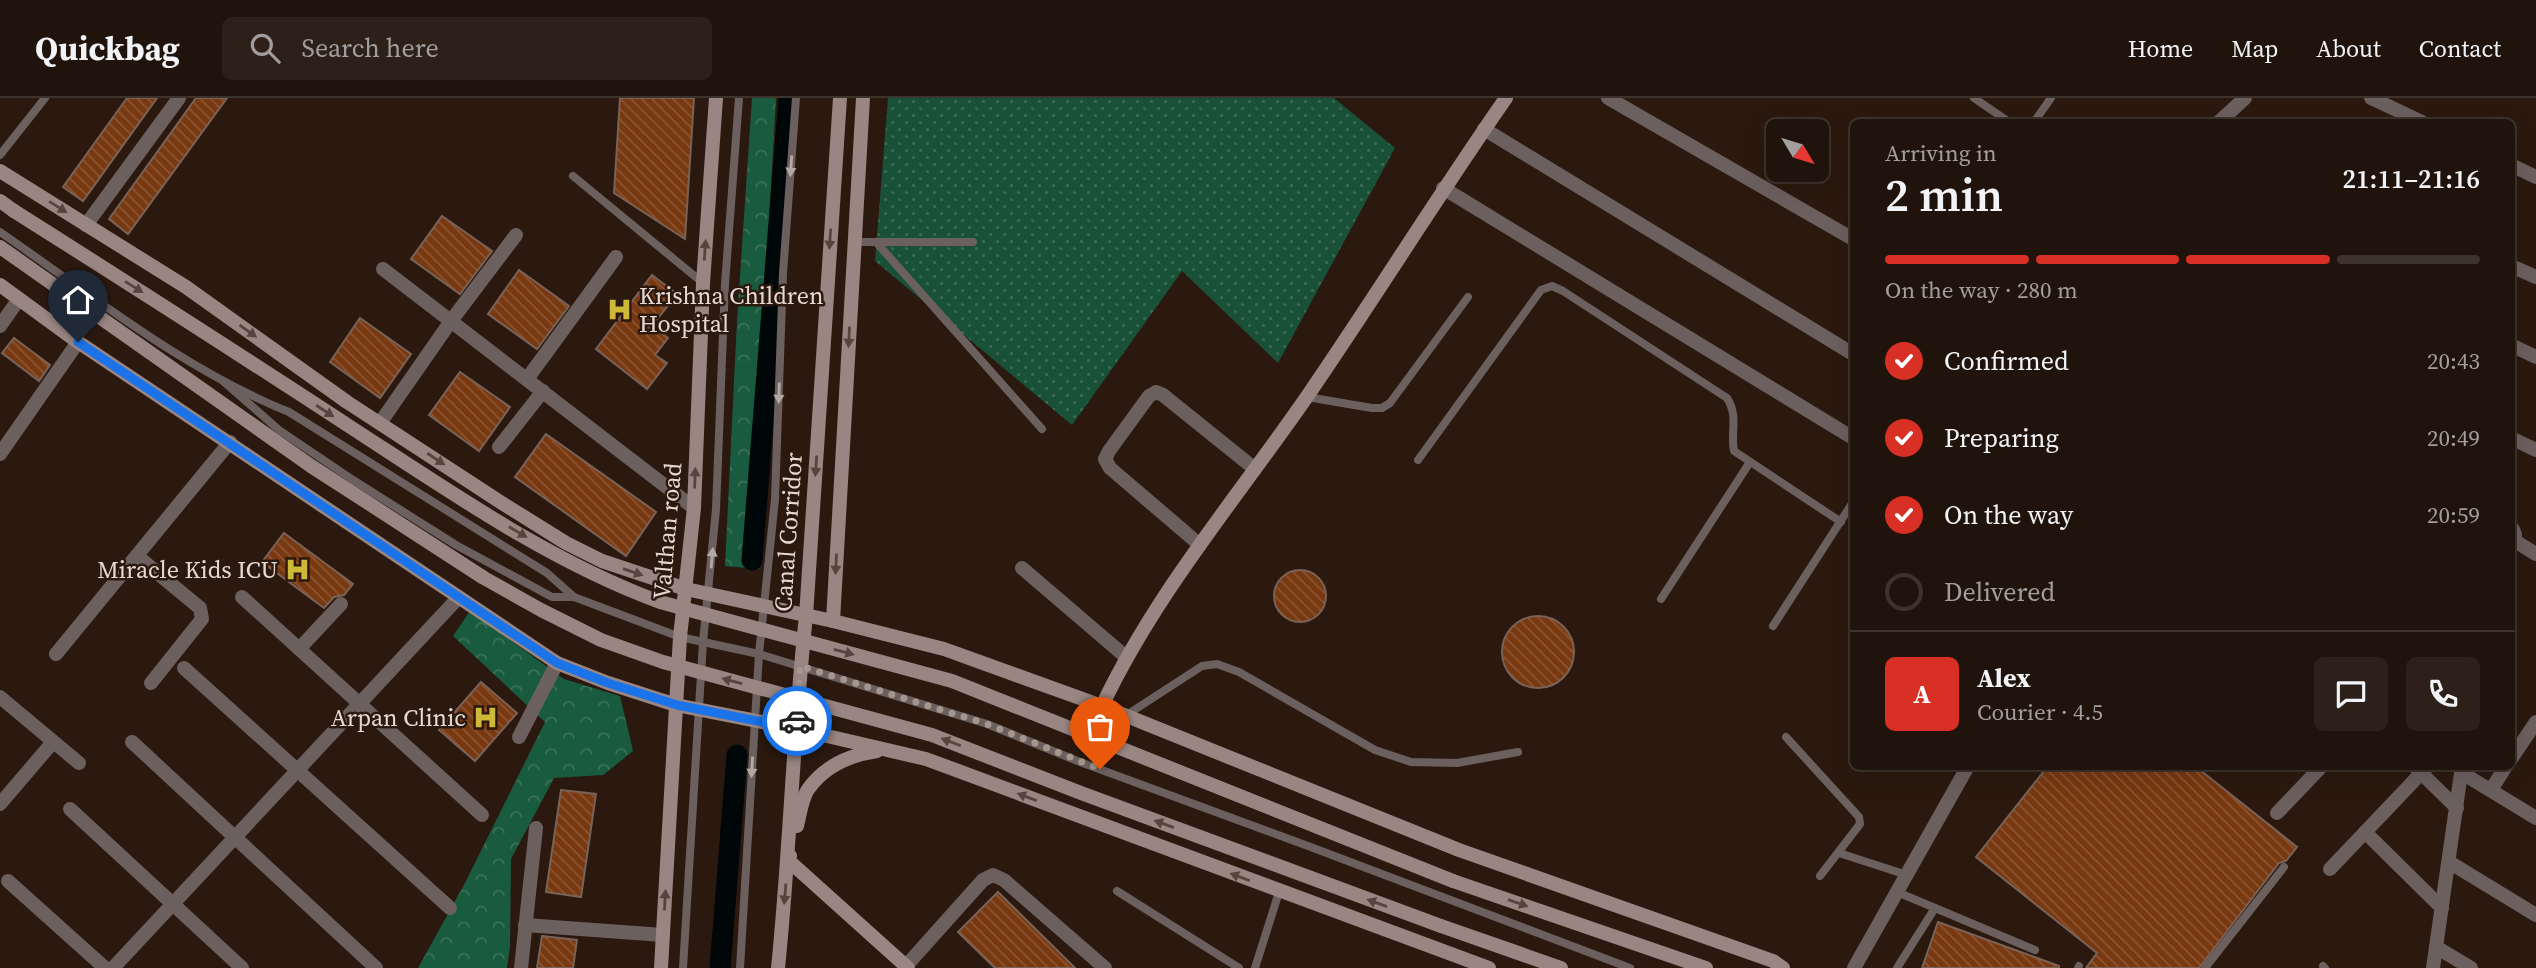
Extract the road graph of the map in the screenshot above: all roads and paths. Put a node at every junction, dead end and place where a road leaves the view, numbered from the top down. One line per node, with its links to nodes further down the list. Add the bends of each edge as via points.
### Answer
1 (45, 98): 19 (lane)
2 (179, 98): 26 (street)
3 (716, 98): 38 (main road, Valthan road, one-way to 3)
4 (739, 98): 72 (lane, one-way to 4)
5 (796, 98): 78 (lane, one-way to 78, via 783,273 775,499)
6 (840, 98): 79 (main road, Canal Corridor, one-way to 79)
7 (863, 98): 30 (main road)
8 (1506, 98): 18 (main road)
9 (1608, 98): 29 (street)
10 (1974, 98): 14 (lane)
11 (2051, 98): 15 (lane)
12 (2245, 98): 16 (street)
13 (2371, 98): 17 (street)
14 (2005, 119)
15 (2037, 119)
16 (2228, 119)
17 (2416, 119)
18 (1484, 129): 24 (main road); 46 (street)
19 (0, 156)
20 (2515, 167): 23 (street)
21 (0, 171): 26 (main road, one-way to 26)
22 (573, 176): 38 (lane)
23 (2536, 177)
24 (1443, 188): 51 (main road); 54 (street)
25 (0, 201): 162 (main road, one-way to 162, bridge, via 397,457 613,585 660,602 952,681 1454,881)
26 (86, 225): 52 (main road, one-way to 52, via 186,286)
27 (0, 232): 49 (lane, via 155,340)
28 (516, 235): 42 (street)
29 (1850, 237)
30 (854, 242): 31 (lane); 80 (main road, one-way to 80)
31 (876, 242): 32 (lane); 53 (lane)
32 (973, 242)
33 (0, 247): 160 (main road, one-way to 33, bridge, via 932,735 663,662 601,640 484,578 311,466)
34 (616, 257): 48 (street)
35 (2515, 268): 37 (street)
36 (383, 269): 42 (street)
37 (2536, 277)
38 (703, 283): 64 (main road, Valthan road, one-way to 38)
39 (0, 285): 41 (main road)
40 (1468, 297): 51 (lane, via 1382,408)
41 (19, 299): 43 (street); 44 (main road)
42 (451, 321): 48 (street); 52 (street)
43 (0, 326)
44 (78, 342): 56 (main road); 59 (street)
45 (2515, 347): 47 (street)
46 (1850, 352)
47 (2536, 357)
48 (527, 379): 50 (street)
49 (223, 381): 75 (lane, via 289,412 547,573); 75 (lane, via 279,430 456,545 537,591 552,597)
50 (543, 391): 57 (street); 64 (street)
51 (1307, 397): 62 (main road)
52 (380, 423): 71 (main road, one-way to 71, via 566,543 602,561)
53 (1042, 429)
54 (1850, 436)
55 (2515, 440): 58 (street)
56 (230, 442): 69 (street); 74 (main road)
57 (499, 447)
58 (2536, 450)
59 (0, 454)
60 (1418, 460): 61 (lane, via 1541,290 1552,286 1727,398 1733,408 1734,451)
61 (1750, 462): 65 (lane); 76 (lane)
62 (1255, 469): 67 (main road); 67 (street, via 1156,392 1108,451 1105,459 1110,468)
63 (1850, 507): 65 (lane)
64 (694, 508): 71 (main road, Valthan road)
65 (1841, 522): 81 (lane)
66 (2515, 539): 68 (street)
67 (1200, 544): 87 (main road)
68 (2536, 554)
69 (137, 556): 85 (street); 91 (street, via 202,613 202,619)
70 (1022, 568): 87 (street)
71 (687, 589): 72 (main road); 82 (main road, Valthan road)
72 (708, 594): 78 (main road); 83 (lane)
73 (242, 597): 84 (street)
74 (459, 597): 88 (main road); 93 (street)
75 (574, 597): 82 (lane)
76 (1661, 599)
77 (341, 604): 84 (street)
78 (764, 607): 79 (main road); 86 (lane)
79 (806, 616): 80 (main road); 89 (main road, Canal Corridor)
80 (833, 621): 95 (main road, via 944,649)
81 (1773, 625)
82 (680, 637): 83 (lane); 94 (main road, Valthan road)
83 (703, 642): 86 (lane); 96 (lane)
84 (299, 649): 93 (street)
85 (56, 654)
86 (759, 654): 89 (lane); 98 (lane)
87 (1126, 657): 95 (main road)
88 (557, 663): 94 (main road); 101 (street)
89 (800, 666): 100 (main road, Canal Corridor); 161 (lane, via 987,724)
90 (184, 668): 109 (street)
91 (150, 683)
92 (0, 697): 103 (street)
93 (360, 704): 109 (street); 121 (street)
94 (677, 705): 96 (main road); 143 (main road, Valthan road, one-way to 94)
95 (1102, 706): 97 (main road)
96 (698, 709): 98 (main road); 153 (lane)
97 (1125, 716): 106 (lane, via 1202,666 1217,664 1375,750 1411,762 1457,763); 163 (main road, via 1459,850)
98 (755, 721): 100 (main road); 154 (lane, one-way to 154)
99 (2536, 722): 107 (street)
100 (797, 729): 105 (main road); 127 (main road, Canal Corridor)
101 (519, 737)
102 (1786, 737): 126 (lane, via 1859,817 1860,824)
103 (53, 742): 108 (street); 117 (street)
104 (132, 742): 125 (street)
105 (885, 750): 127 (main road, via 852,755 807,789); 135 (main road, one-way to 105, via 926,760)
106 (1518, 752)
107 (2515, 753)
108 (79, 763)
109 (298, 770): 125 (street); 138 (street)
110 (1966, 770): 131 (street)
111 (2318, 770): 120 (street)
112 (2420, 770): 124 (street)
113 (2422, 770): 118 (street)
114 (2462, 770): 116 (street); 118 (street)
115 (2504, 770): 116 (street)
116 (2491, 790): 122 (street)
117 (0, 804)
118 (2457, 808): 128 (street)
119 (70, 809): 137 (street)
120 (2277, 813)
121 (482, 816)
122 (2536, 818)
123 (536, 828): 142 (street)
124 (2365, 832): 130 (street); 140 (street)
125 (235, 837): 137 (street); 150 (street)
126 (1839, 853): 131 (lane); 132 (lane)
127 (789, 861): 146 (main road); 155 (main road, Canal Corridor, one-way to 155)
128 (2449, 862): 140 (street); 141 (street)
129 (2284, 867): 166 (lane)
130 (2329, 869)
131 (1907, 875): 136 (street)
132 (1820, 876)
133 (8, 881): 147 (street)
134 (1117, 891): 157 (lane)
135 (1279, 891): 158 (lane); 159 (main road)
136 (1897, 892): 139 (lane); 164 (street)
137 (173, 904): 148 (street); 149 (street)
138 (450, 908)
139 (1935, 908): 145 (lane); 165 (lane)
140 (2442, 908): 144 (street)
141 (2536, 915)
142 (525, 925): 143 (street); 151 (street)
143 (663, 934): 152 (main road, Valthan road)
144 (2436, 947): 167 (street); 168 (street)
145 (2035, 950)
146 (907, 967): 156 (street, via 983,880 993,875)
147 (105, 968)
148 (113, 968)
149 (242, 968)
150 (376, 968)
151 (520, 968)
152 (661, 968)
153 (683, 968)
154 (740, 968)
155 (778, 968)
156 (1105, 968)
157 (1239, 968)
158 (1255, 968)
159 (1489, 968)
160 (1561, 968)
161 (1630, 968)
162 (1706, 968)
163 (1783, 968)
164 (1854, 968)
165 (1898, 968)
166 (2204, 968)
167 (2433, 968)
168 (2471, 968)

